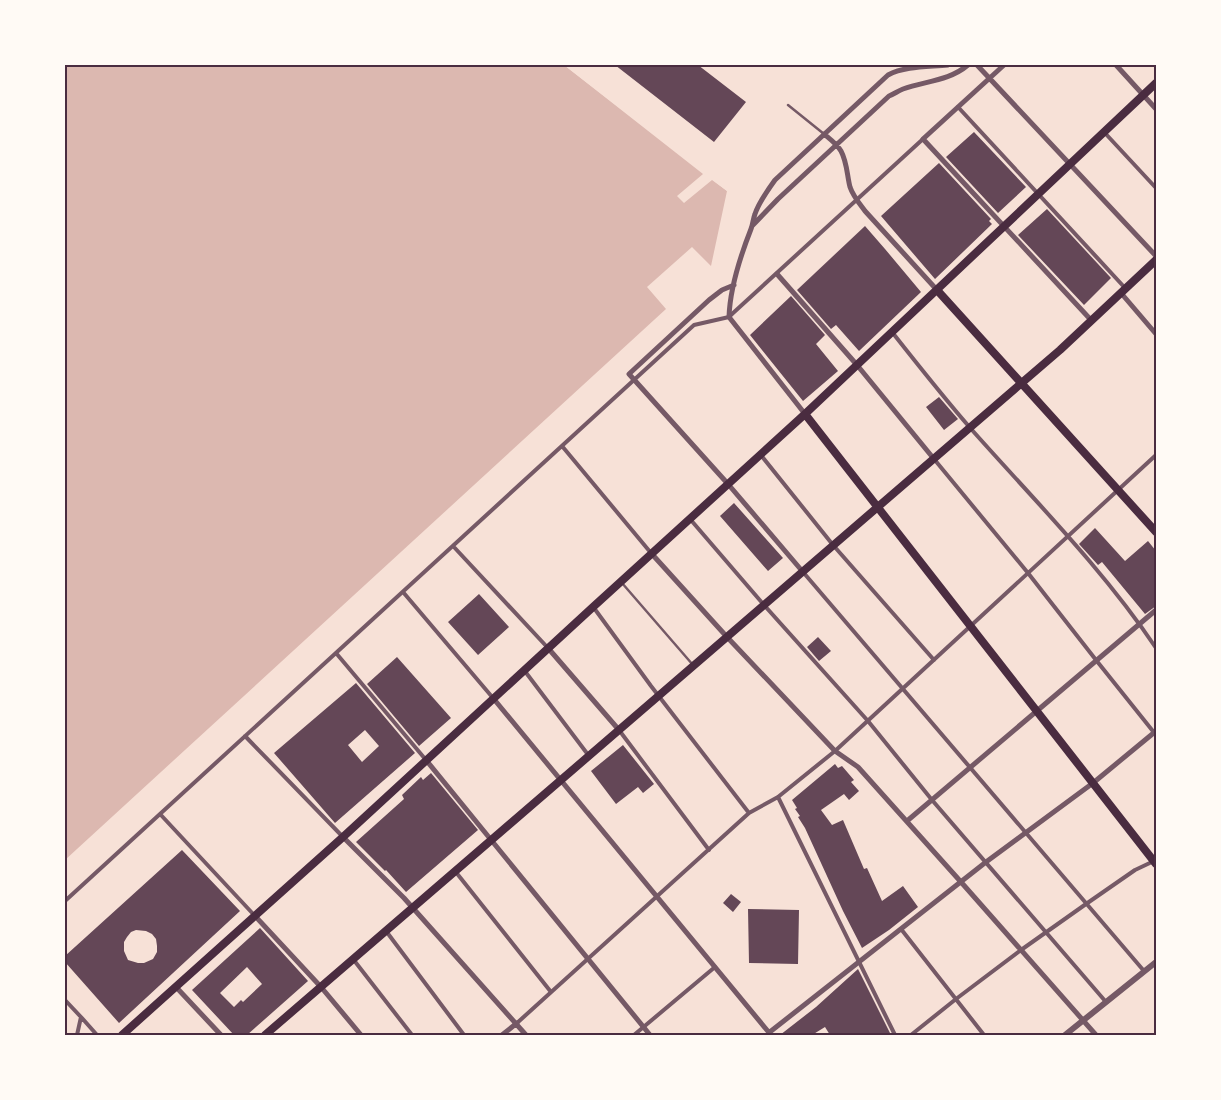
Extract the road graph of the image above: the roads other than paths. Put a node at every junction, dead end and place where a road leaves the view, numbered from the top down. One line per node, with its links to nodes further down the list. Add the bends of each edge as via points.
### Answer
1 (948, 65): 13 (street, via 906,68 888,75)
2 (968, 65): 15 (street, via 952,75 889,96)
3 (977, 65): 6 (street)
4 (1004, 65): 6 (street)
5 (1116, 65): 8 (street)
6 (990, 78): 10 (street); 16 (street)
7 (1156, 83): 8 (main road)
8 (1143, 95): 11 (street); 12 (main road)
9 (788, 105): 13 (lane)
10 (958, 107): 14 (street); 18 (street)
11 (1156, 109)
12 (1104, 132): 16 (main road); 17 (street)
13 (824, 134): 15 (street); 20 (street, via 775,180 756,211)
14 (923, 139): 19 (street); 21 (street)
15 (837, 145): 19 (street, via 844,157); 20 (street)
16 (1070, 164): 18 (main road); 22 (street)
17 (1156, 188)
18 (1038, 194): 21 (main road); 27 (street)
19 (856, 200): 24 (street); 26 (street)
20 (752, 226): 25 (street, via 742,250)
21 (1004, 226): 26 (main road); 29 (street)
22 (1156, 256)
23 (1156, 260): 27 (main road)
24 (776, 274): 28 (street); 32 (street)
25 (734, 285): 28 (street); 33 (street, via 709,300 629,374)
26 (937, 290): 30 (main road); 34 (main road)
27 (1124, 290): 29 (main road); 31 (street)
28 (729, 317): 33 (street, via 694,325); 35 (street)
29 (1091, 320): 34 (main road)
30 (892, 332): 32 (main road); 36 (street)
31 (1156, 334)
32 (857, 365): 35 (main road); 40 (street)
33 (635, 381): 37 (street); 41 (street)
34 (1022, 383): 36 (main road); 42 (main road)
35 (805, 414): 38 (main road); 43 (main road)
36 (970, 427): 40 (main road); 46 (street)
37 (562, 446): 48 (street); 49 (street)
38 (760, 454): 41 (main road); 47 (street)
39 (1156, 455): 42 (street)
40 (934, 459): 43 (main road); 51 (street)
41 (728, 484): 44 (main road); 50 (street)
42 (1118, 490): 45 (main road); 46 (street)
43 (878, 507): 47 (main road); 58 (main road)
44 (690, 518): 49 (main road); 54 (street)
45 (1156, 532)
46 (1068, 536): 51 (street); 57 (street)
47 (834, 545): 50 (main road); 63 (street)
48 (453, 546): 53 (street); 60 (street)
49 (651, 553): 52 (main road); 59 (street)
50 (803, 572): 54 (main road); 67 (street)
51 (1028, 573): 58 (street); 64 (street)
52 (621, 581): 55 (main road); 65 (lane)
53 (403, 592): 62 (street); 69 (street)
54 (764, 604): 59 (main road); 71 (street)
55 (593, 606): 60 (main road); 68 (street)
56 (1156, 610): 57 (street)
57 (1140, 624): 61 (street); 64 (street)
58 (970, 626): 63 (street); 70 (main road)
59 (727, 637): 65 (main road); 75 (street)
60 (548, 648): 66 (main road); 72 (street)
61 (1156, 648)
62 (336, 653): 74 (street); 77 (street)
63 (934, 660): 67 (street)
64 (1096, 660): 70 (street); 73 (street)
65 (693, 666): 68 (main road)
66 (524, 670): 69 (main road); 76 (street)
67 (903, 688): 71 (street); 78 (street)
68 (658, 696): 72 (main road); 83 (street)
69 (493, 698): 77 (main road); 79 (street)
70 (1036, 711): 78 (street); 80 (main road)
71 (868, 721): 75 (street); 82 (street)
72 (619, 730): 76 (main road); 89 (street)
73 (1155, 733): 80 (street)
74 (245, 736): 84 (street); 87 (street)
75 (835, 752): 81 (street); 85 (street, via 858,767)
76 (589, 756): 79 (main road)
77 (426, 760): 87 (main road); 88 (street)
78 (970, 767): 82 (street); 86 (street)
79 (560, 780): 88 (main road); 94 (street)
80 (1092, 783): 86 (street); 91 (main road)
81 (778, 797): 83 (street); 105 (street)
82 (932, 800): 85 (street); 90 (street)
83 (749, 813): 89 (street)
84 (160, 814): 95 (street); 98 (street)
85 (907, 821): 93 (street)
86 (1026, 833): 90 (street); 96 (street)
87 (343, 837): 97 (street); 98 (main road)
88 (491, 840): 92 (main road); 103 (street)
89 (709, 850): 94 (street)
90 (986, 862): 93 (street); 101 (street)
91 (1155, 862): 96 (street, via 1135,870)
92 (455, 871): 97 (main road); 111 (street)
93 (961, 882): 99 (street); 102 (street)
94 (657, 896): 103 (street); 107 (street)
95 (65, 900)
96 (1086, 904): 101 (street); 108 (street)
97 (412, 908): 100 (main road); 117 (street)
98 (255, 916): 109 (main road); 110 (street)
99 (902, 929): 105 (street); 112 (street)
100 (386, 931): 104 (main road); 127 (street)
101 (1046, 932): 102 (street); 114 (street)
102 (1021, 950): 112 (street); 116 (street)
103 (588, 958): 111 (street); 118 (street)
104 (353, 959): 110 (main road); 126 (street)
105 (859, 962): 119 (street); 132 (street)
106 (1156, 962): 108 (street)
107 (715, 967): 118 (street); 119 (street)
108 (1144, 972): 114 (street)
109 (176, 987): 122 (main road); 123 (street)
110 (321, 987): 124 (main road); 125 (street)
111 (551, 992): 117 (street)
112 (956, 999): 133 (street); 134 (street)
113 (65, 1000): 115 (street)
114 (1106, 1002): 116 (street)
115 (80, 1017): 120 (street); 121 (street)
116 (1083, 1021): 135 (street); 136 (street)
117 (516, 1023): 128 (street); 129 (street)
118 (643, 1027): 130 (street); 131 (street)
119 (769, 1034)
120 (77, 1035)
121 (97, 1035)
122 (122, 1035)
123 (221, 1035)
124 (265, 1035)
125 (361, 1035)
126 (412, 1035)
127 (464, 1035)
128 (502, 1035)
129 (526, 1035)
130 (634, 1035)
131 (650, 1035)
132 (896, 1035)
133 (910, 1035)
134 (984, 1035)
135 (1065, 1035)
136 (1096, 1035)

